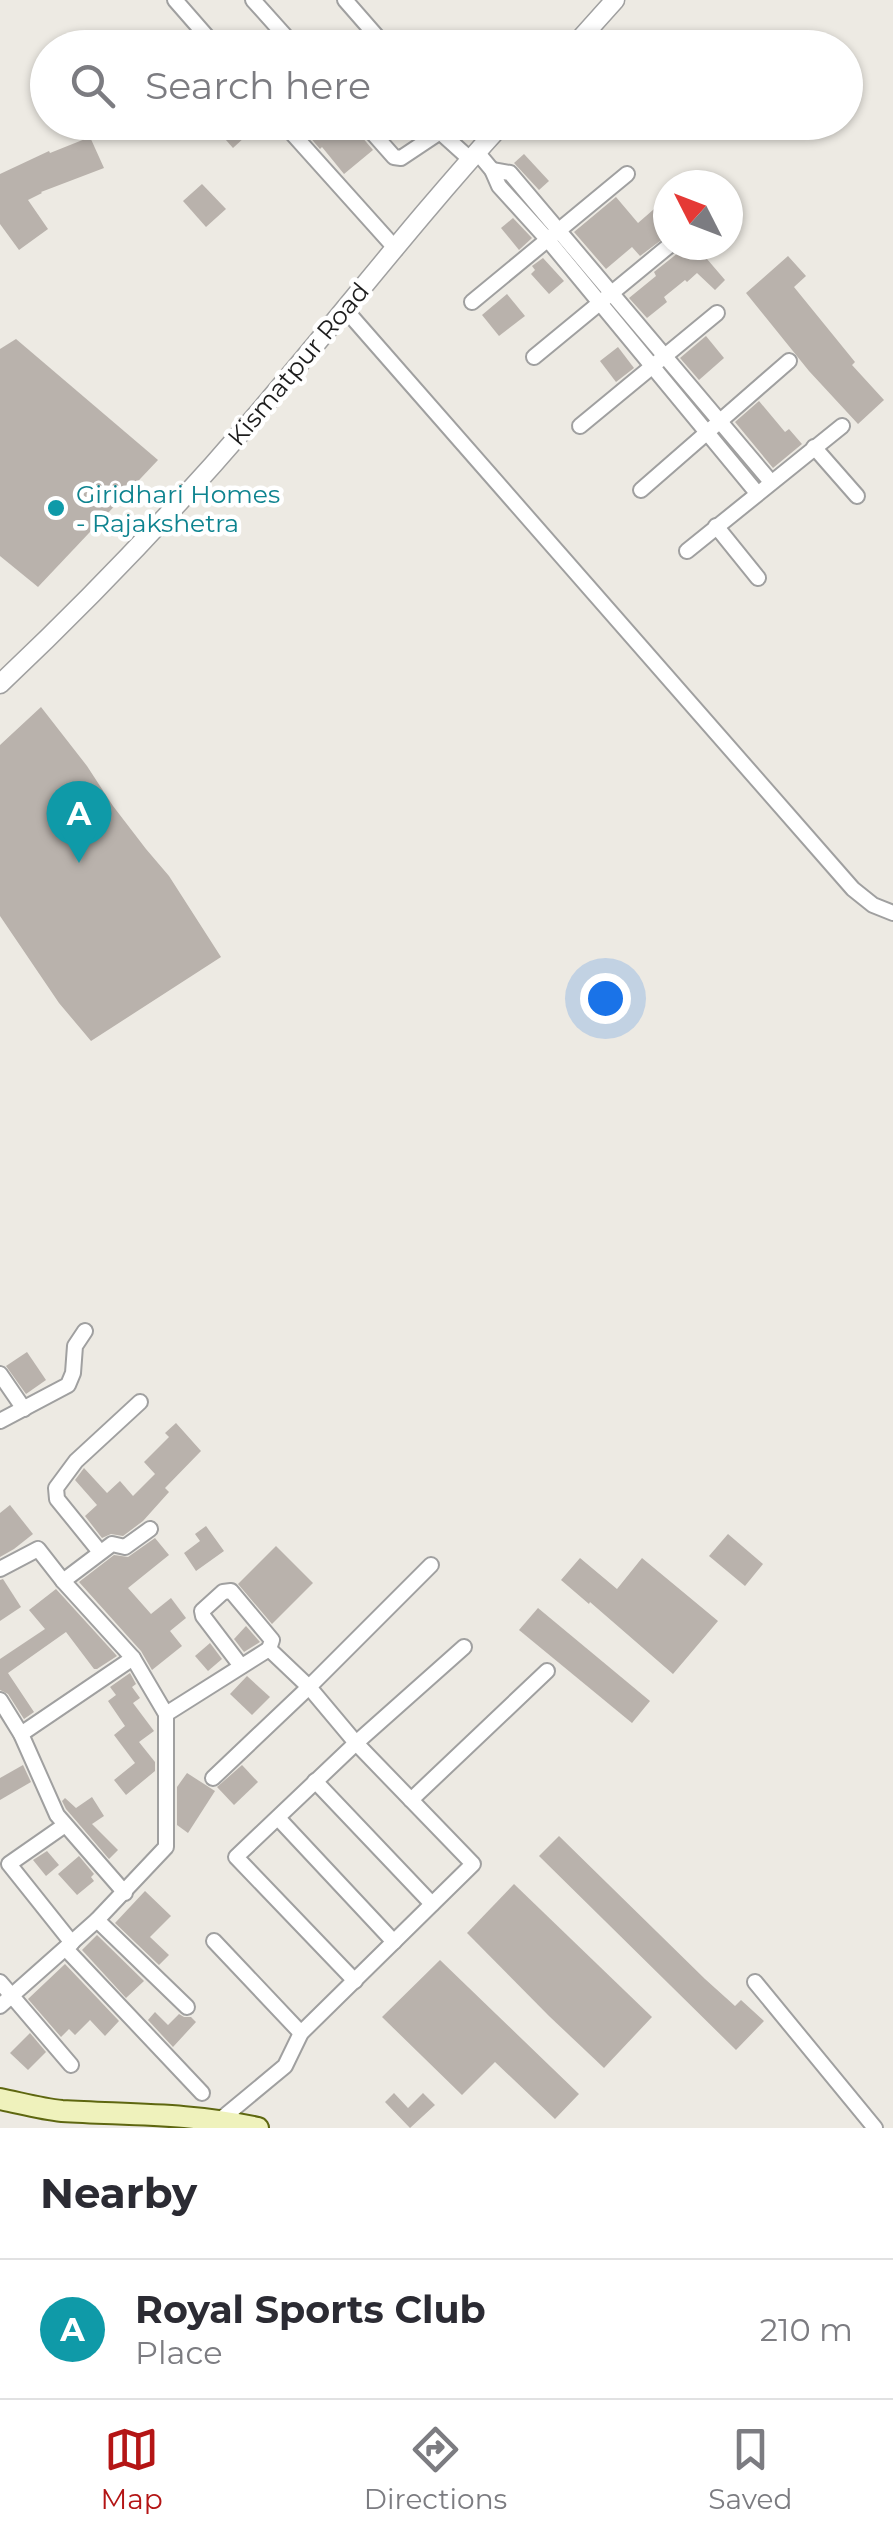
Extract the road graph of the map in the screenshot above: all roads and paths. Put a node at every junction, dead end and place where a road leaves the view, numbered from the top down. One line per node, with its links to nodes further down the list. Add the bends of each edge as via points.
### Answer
1 (175, 0): 5 (street)
2 (254, 0): 6 (street)
3 (345, 0): 7 (street)
4 (615, 0): 8 (street)
5 (201, 30)
6 (280, 30)
7 (371, 30)
8 (588, 30)
9 (298, 140): 17 (street)
10 (379, 140): 11 (street, via 402,158)
11 (425, 140)
12 (456, 140): 14 (street)
13 (488, 140): 14 (street, Kismatpur Road)
14 (474, 156): 16 (street); 17 (street, Kismatpur Road)
15 (627, 174): 16 (street)
16 (553, 236): 19 (street); 20 (street)
17 (396, 249): 21 (street, Kismatpur Road)
18 (653, 259): 19 (street)
19 (606, 298): 23 (street); 25 (street)
20 (472, 302)
21 (344, 308): 38 (street, Kismatpur Road, via 156,525); 39 (street, via 853,888)
22 (717, 313): 25 (street)
23 (534, 357)
24 (789, 361): 26 (street)
25 (658, 362): 26 (street); 27 (street); 29 (street)
26 (719, 421): 29 (street); 31 (street)
27 (580, 426)
28 (842, 426): 30 (street)
29 (706, 433): 32 (street); 33 (street)
30 (814, 447): 31 (street); 34 (street)
31 (771, 482): 33 (street)
32 (641, 490)
33 (757, 493): 35 (street)
34 (856, 496)
35 (716, 526): 36 (street); 37 (street)
36 (688, 551)
37 (758, 578)
38 (0, 684)
39 (893, 913)
40 (84, 1330): 43 (street, via 74,1346 68,1385)
41 (0, 1374): 43 (street)
42 (140, 1402): 46 (street, via 56,1488)
43 (24, 1409): 44 (street)
44 (0, 1421)
45 (150, 1529): 46 (street, via 124,1547 112,1544)
46 (100, 1552): 49 (street)
47 (431, 1565): 55 (street)
48 (0, 1569): 49 (street, via 38,1548)
49 (63, 1581): 52 (street)
50 (464, 1647): 59 (street)
51 (268, 1648): 53 (street); 53 (street, via 272,1640 231,1591 223,1592 203,1616); 55 (street)
52 (133, 1658): 57 (street); 58 (street)
53 (241, 1666): 57 (street)
54 (547, 1672): 62 (street)
55 (309, 1687): 59 (street); 60 (street)
56 (0, 1700): 58 (street)
57 (166, 1714): 65 (street, via 166,1847)
58 (21, 1734): 64 (street)
59 (356, 1743): 61 (street); 62 (street)
60 (213, 1778)
61 (316, 1782): 63 (street); 66 (street)
62 (412, 1800): 66 (street, via 473,1864)
63 (278, 1818): 69 (street); 71 (street, via 236,1857)
64 (66, 1825): 65 (street); 70 (street, via 9,1864)
65 (125, 1893): 67 (street)
66 (432, 1904): 69 (street)
67 (98, 1920): 70 (street); 75 (street)
68 (214, 1941): 76 (street)
69 (394, 1942): 71 (street)
70 (69, 1946): 74 (street); 78 (street)
71 (355, 1981): 76 (street)
72 (0, 1982): 74 (street)
73 (755, 1982): 82 (street)
74 (6, 2001): 77 (street)
75 (187, 2007)
76 (301, 2033): 80 (street, via 285,2066)
77 (70, 2065)
78 (202, 2093)
79 (0, 2098): 80 (main road, via 58,2110)
80 (220, 2120): 81 (main road)
81 (258, 2128)
82 (874, 2128)

